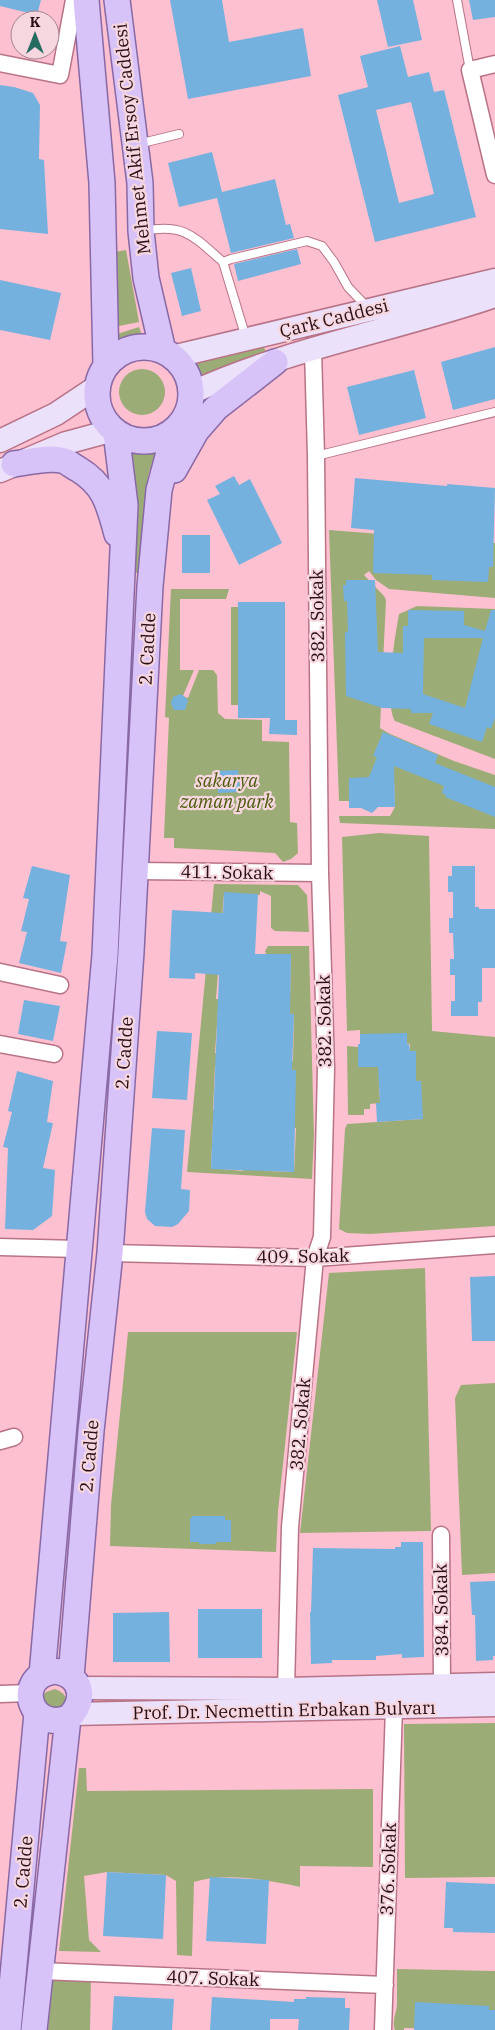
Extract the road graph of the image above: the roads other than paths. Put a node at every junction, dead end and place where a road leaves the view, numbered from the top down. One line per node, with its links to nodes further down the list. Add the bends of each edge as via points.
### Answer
1 (74, 0): 5 (street, via 60,75)
2 (86, 0): 20 (main road, Mehmet Akif Ersoy Caddesi, via 102,183)
3 (117, 0): 9 (main road, Mehmet Akif Ersoy Caddesi)
4 (457, 0): 7 (lane)
5 (0, 63)
6 (495, 64): 7 (street)
7 (470, 70): 10 (street)
8 (179, 134): 9 (lane)
9 (136, 145): 11 (main road, Mehmet Akif Ersoy Caddesi)
10 (495, 176)
11 (141, 231): 12 (lane, via 162,227 185,231); 18 (main road, Mehmet Akif Ersoy Caddesi, via 146,278)
12 (223, 262): 15 (lane, via 308,241 322,246 348,287); 16 (lane)
13 (495, 280): 15 (main road, Çark Caddesi)
14 (495, 296): 17 (main road, Çark Caddesi)
15 (369, 309): 16 (main road, Çark Caddesi)
16 (246, 340): 18 (main road, Çark Caddesi)
17 (313, 350): 19 (main road, Çark Caddesi); 26 (street, 382. Sokak)
18 (167, 354): 20 (main road, via 148,348 132,349 122,353); 21 (main road, via 186,372)
19 (275, 362): 21 (main road, Çark Caddesi); 29 (main road, via 216,408 196,430 174,468)
20 (102, 376): 24 (main road, via 99,406 102,416); 25 (main road, via 56,414)
21 (191, 393): 23 (main road, via 187,413)
22 (495, 412): 26 (lane)
23 (175, 430): 24 (main road, via 146,441); 29 (main road, 2. Cadde, via 159,490)
24 (115, 431): 27 (main road, via 66,443); 28 (main road, 2. Cadde, via 125,504)
25 (0, 441)
26 (316, 456): 31 (street, 382. Sokak)
27 (7, 467): 28 (main road, via 49,460 65,461 87,474 100,486)
28 (122, 553): 38 (main road, 2. Cadde, via 105,955)
29 (150, 586): 30 (main road, 2. Cadde)
30 (135, 871): 31 (street, 411. Sokak); 39 (main road, 2. Cadde)
31 (320, 873): 40 (street, 382. Sokak, via 326,1068 322,1237)
32 (0, 972): 33 (street)
33 (60, 985)
34 (0, 1044): 35 (street)
35 (54, 1054)
36 (495, 1246): 40 (street, 409. Sokak)
37 (0, 1247): 38 (street)
38 (78, 1249): 47 (main road, 2. Cadde)
39 (110, 1253): 40 (street, 409. Sokak); 42 (main road, 2. Cadde, via 91,1431)
40 (315, 1258): 45 (street, 382. Sokak, via 290,1527)
41 (440, 1534): 44 (street, 384. Sokak)
42 (75, 1683): 45 (main road, Prof. Dr. Necmettin Erbakan Bulvarı); 47 (main road, via 66,1674 54,1671); 50 (main road, 2. Cadde, via 80,1702)
43 (495, 1684): 44 (main road, Prof. Dr. Necmettin Erbakan Bulvarı)
44 (442, 1685): 45 (main road, Prof. Dr. Necmettin Erbakan Bulvarı)
45 (286, 1689)
46 (0, 1694): 47 (street)
47 (36, 1694): 50 (main road, via 52,1721); 53 (main road, 2. Cadde)
48 (495, 1705): 49 (main road, Prof. Dr. Necmettin Erbakan Bulvarı)
49 (394, 1708): 50 (main road, Prof. Dr. Necmettin Erbakan Bulvarı); 52 (street, 376. Sokak)
50 (70, 1716): 51 (main road, 2. Cadde)
51 (41, 1971): 52 (street, 407. Sokak); 54 (main road, 2. Cadde)
52 (385, 1985): 55 (street, 376. Sokak)
53 (8, 2030)
54 (34, 2030)
55 (383, 2030)

